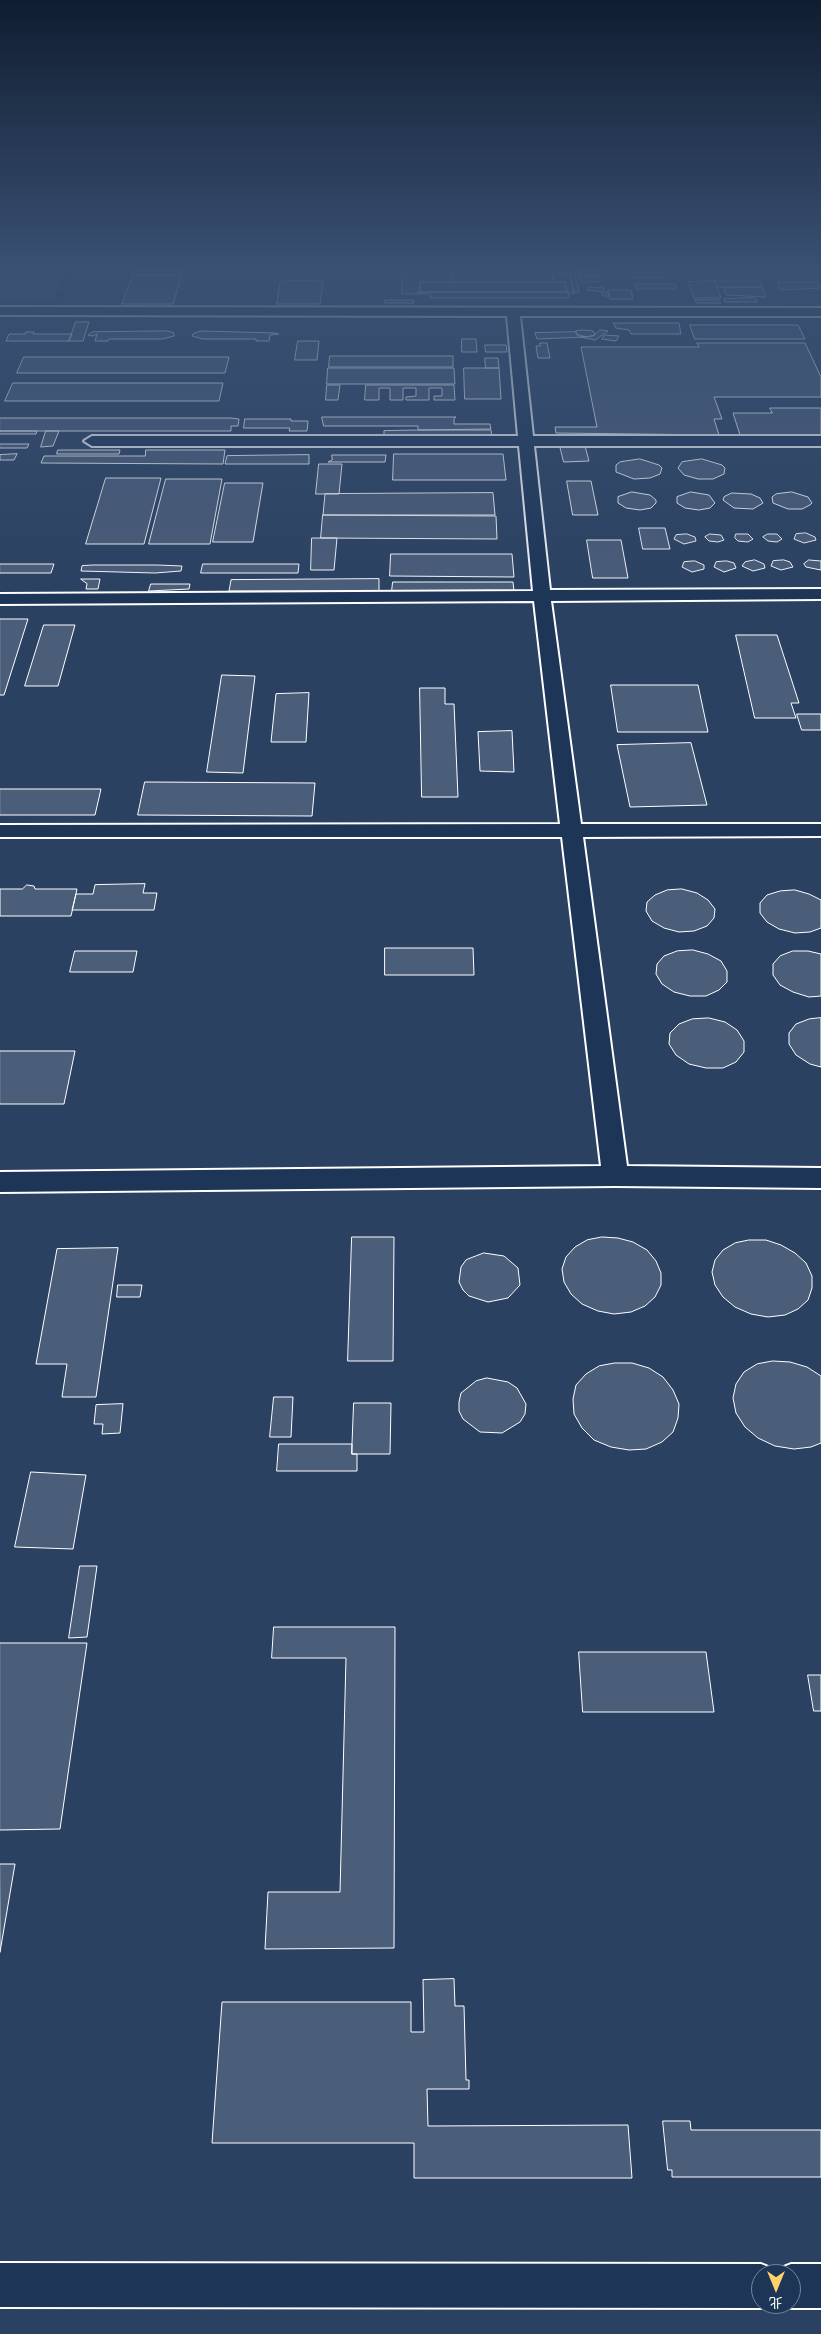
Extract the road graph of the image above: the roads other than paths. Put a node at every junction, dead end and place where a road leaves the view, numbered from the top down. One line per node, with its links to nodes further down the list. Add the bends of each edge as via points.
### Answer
1 (520, 380): 3 (street)
2 (92, 441): 3 (street)
3 (527, 441): 4 (street); 6 (street)
4 (821, 441)
5 (821, 594): 6 (street)
6 (542, 596): 7 (street); 8 (street)
7 (0, 599)
8 (572, 830): 9 (street); 10 (street); 11 (street)
9 (821, 830)
10 (0, 831)
11 (615, 1176): 12 (street); 13 (street)
12 (821, 1178)
13 (0, 1182)
14 (0, 2284): 15 (street)
15 (751, 2286)
16 (801, 2286): 17 (street)
17 (821, 2286)

